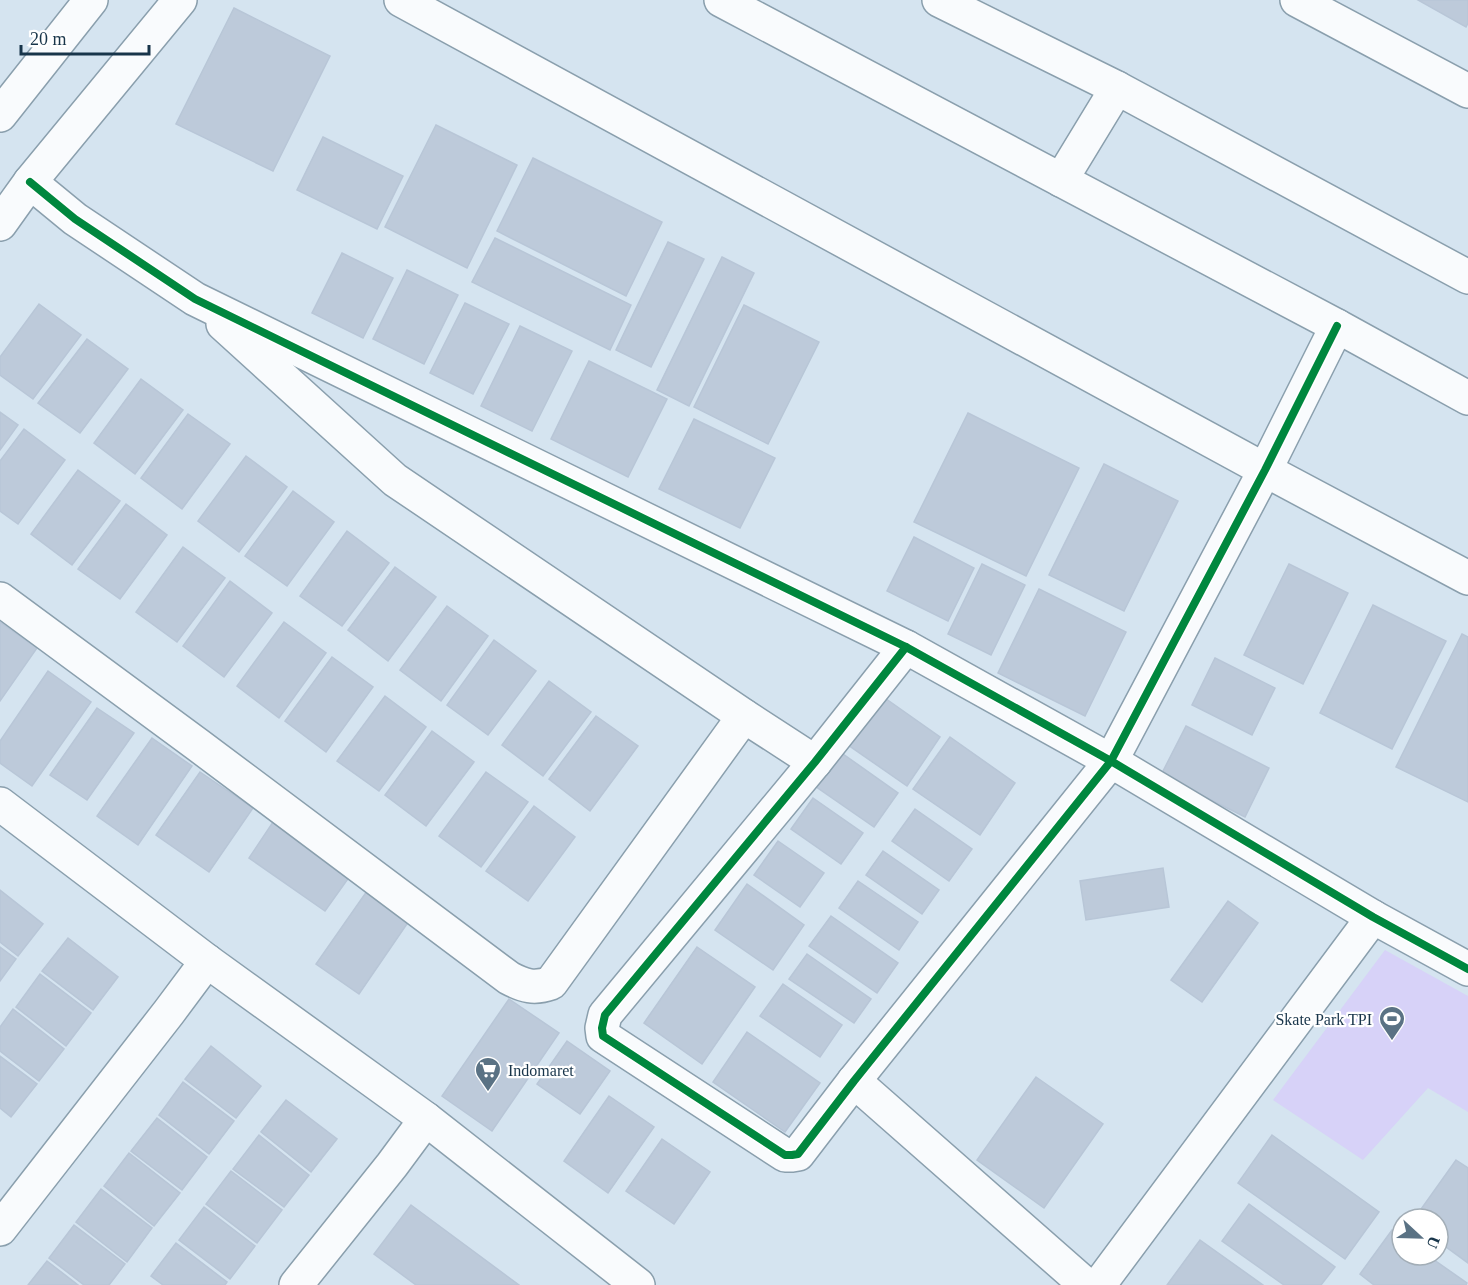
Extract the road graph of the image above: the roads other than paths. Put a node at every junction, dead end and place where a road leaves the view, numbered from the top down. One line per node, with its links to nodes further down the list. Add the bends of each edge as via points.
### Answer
1 (91, 0): 9 (street)
2 (180, 0): 11 (street)
3 (401, 0): 17 (street)
4 (721, 0): 10 (street)
5 (939, 0): 7 (street)
6 (1296, 0): 8 (street)
7 (1117, 88): 10 (street); 13 (street)
8 (1468, 91)
9 (0, 115)
10 (1061, 180): 15 (street)
11 (30, 183): 12 (street); 14 (street, via 75,219)
12 (0, 224)
13 (1468, 277)
14 (195, 299): 20 (street); 21 (street, via 395,480)
15 (1337, 326): 16 (street); 17 (street)
16 (1468, 398)
17 (1265, 470): 18 (street); 22 (street)
18 (1468, 578)
19 (0, 599): 21 (street, via 509,978 539,987 551,983)
20 (906, 647): 22 (street); 23 (street)
21 (744, 716): 23 (street)
22 (1111, 761): 25 (street); 28 (street)
23 (815, 762): 28 (street, via 605,1015 602,1028 603,1036 784,1155 798,1154)
24 (0, 804): 26 (street)
25 (1373, 917): 27 (street); 34 (street)
26 (207, 961): 29 (street); 30 (street)
27 (1468, 969)
28 (854, 1082): 33 (street)
29 (426, 1119): 31 (street); 32 (street)
30 (0, 1229)
31 (296, 1285)
32 (638, 1285)
33 (1086, 1285)
34 (1099, 1285)

